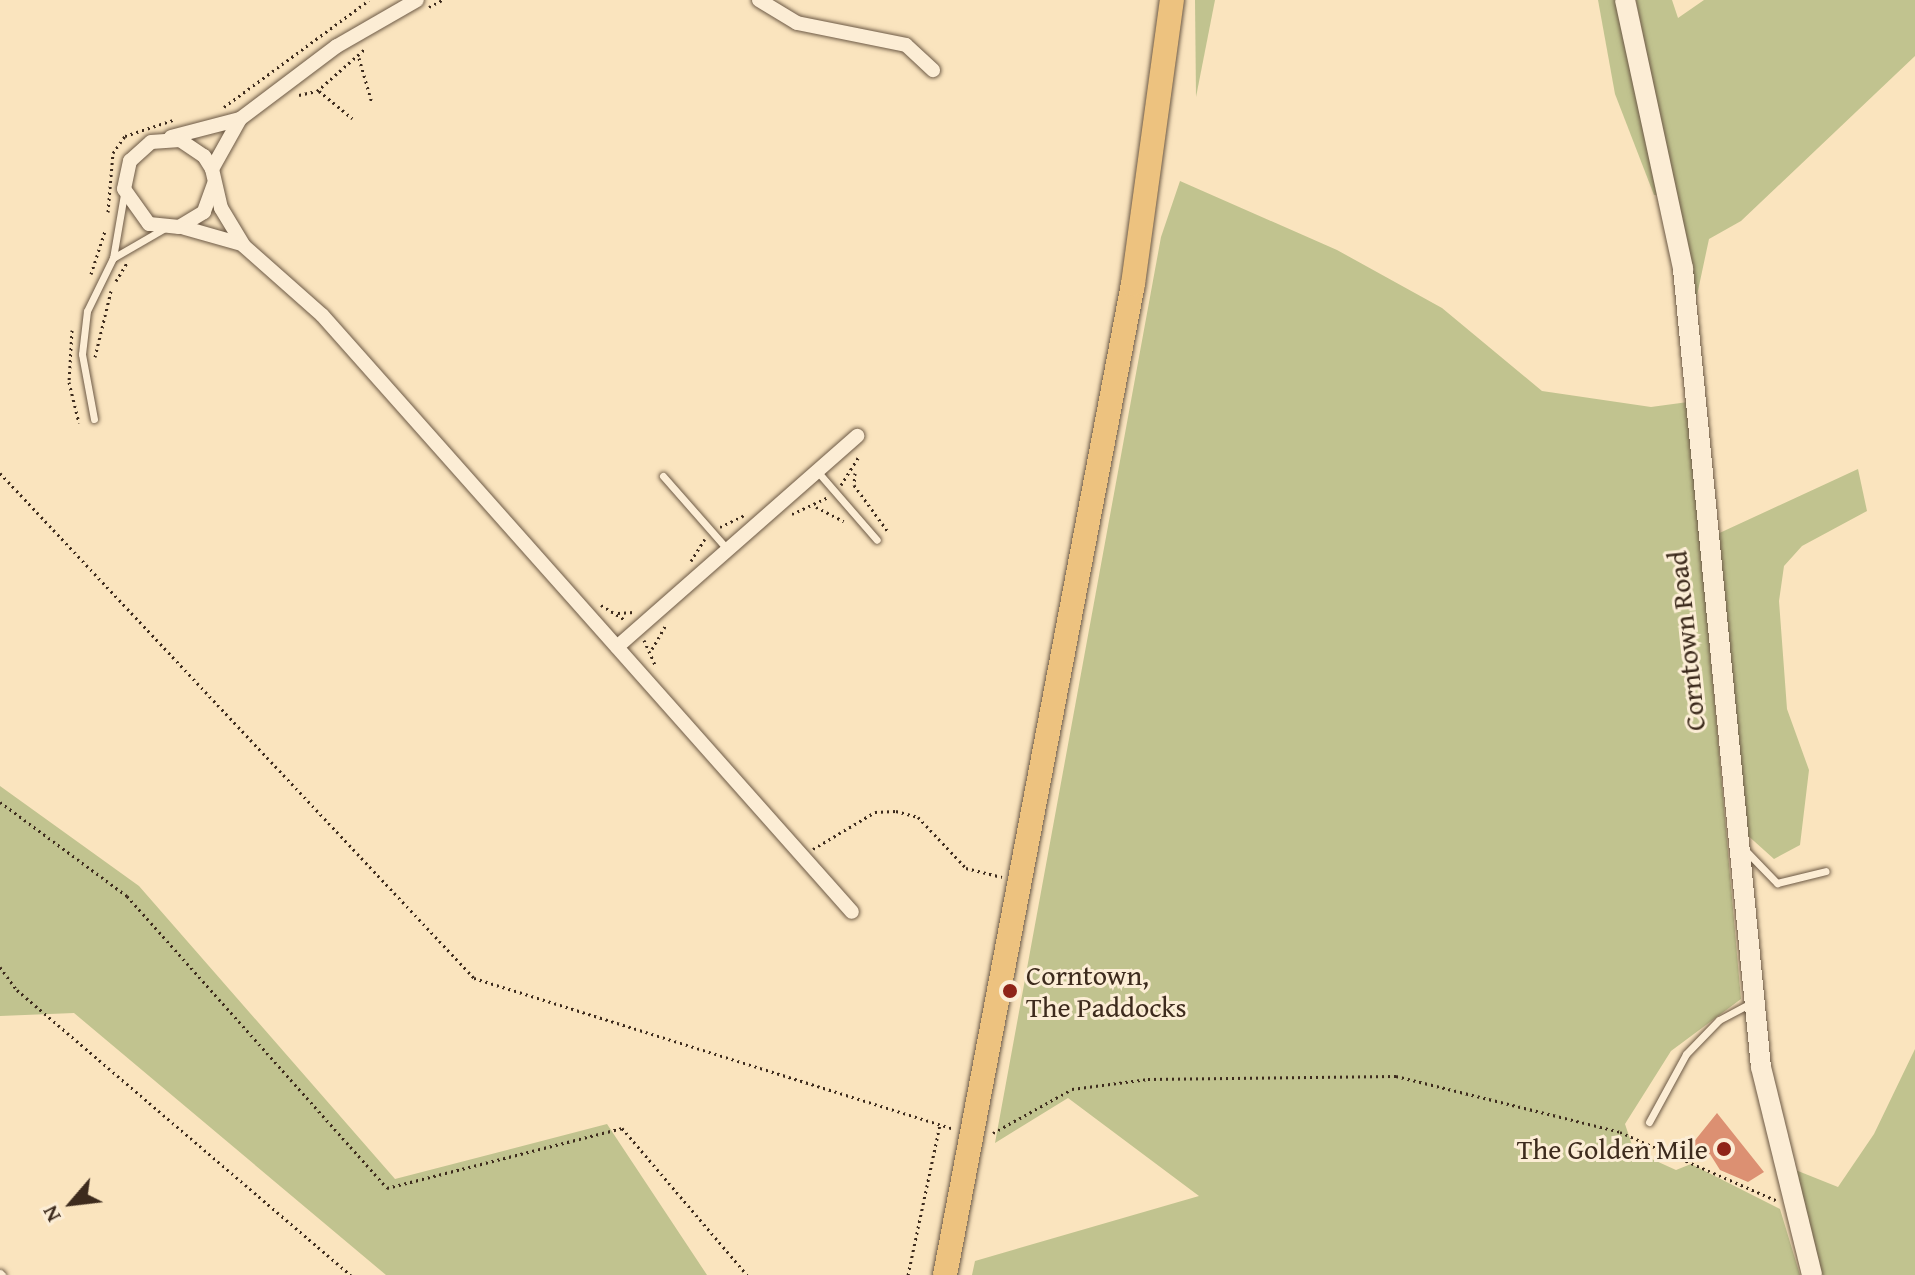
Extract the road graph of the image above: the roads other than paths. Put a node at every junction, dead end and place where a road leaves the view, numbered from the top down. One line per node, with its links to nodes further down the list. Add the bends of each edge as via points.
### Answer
1 (759, 0): 5 (street, via 797,23 906,45)
2 (1172, 0): 25 (main road, via 1133,284)
3 (1625, 0): 20 (main road, Corntown Road, via 1683,269)
4 (420, 5): 6 (street, via 337,46)
5 (933, 70)
6 (240, 119): 7 (street); 8 (street)
7 (166, 138): 8 (street, via 194,146); 9 (street, via 139,150)
8 (213, 176): 10 (street, via 204,212); 11 (street)
9 (124, 189): 10 (street, via 137,215); 12 (lane)
10 (172, 228): 11 (street); 12 (lane)
11 (244, 246): 19 (street, via 322,315)
12 (113, 258): 13 (lane, via 87,311 82,354)
13 (94, 419)
14 (862, 441): 15 (street)
15 (817, 471): 17 (lane); 18 (street)
16 (663, 476): 18 (lane)
17 (877, 540)
18 (728, 550): 19 (street)
19 (617, 647): 22 (street)
20 (1734, 837): 21 (lane, via 1777,883); 23 (main road, Corntown Road)
21 (1826, 871)
22 (852, 912)
23 (1753, 1002): 24 (lane, via 1719,1020 1686,1054); 26 (main road, Corntown Road, via 1790,1207)
24 (1649, 1122)
25 (945, 1275)
26 (1812, 1275)

